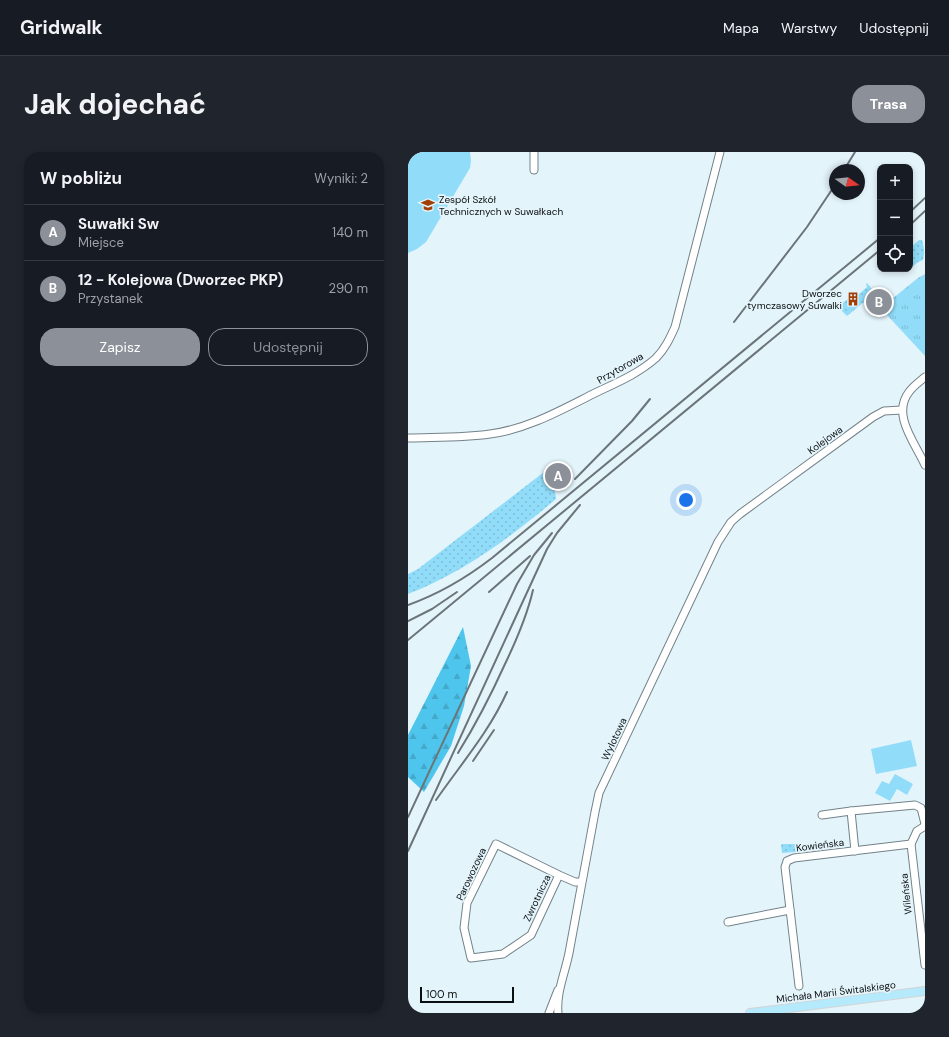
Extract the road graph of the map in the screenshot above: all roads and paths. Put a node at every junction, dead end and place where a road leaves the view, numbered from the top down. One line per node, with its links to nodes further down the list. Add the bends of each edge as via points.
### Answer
1 (534, 152): 3 (street)
2 (720, 152): 6 (street, Przytorowa, via 675,327 657,357 644,368 522,427 490,434)
3 (534, 170)
4 (925, 377): 5 (street, via 908,392)
5 (902, 410): 7 (street, via 904,422); 8 (street, Kolejowa, via 884,410 879,413)
6 (408, 438)
7 (925, 465)
8 (731, 522): 15 (street, Wylotowa, via 714,548 599,793)
9 (851, 811): 10 (street); 11 (street, via 914,805 921,808); 13 (street)
10 (822, 815)
11 (925, 825): 12 (street, via 917,831)
12 (910, 844): 13 (street, Kowieńska); 17 (street, Wileńska)
13 (855, 851): 16 (street, Kowieńska, via 787,861 785,867)
14 (559, 875): 15 (street, Parowozowa); 19 (street, Zwrotnicza, via 531,935 503,954); 19 (street, Parowozowa, via 496,844 467,903 464,928)
15 (581, 882): 21 (street, Wylotowa)
16 (790, 910): 18 (street); 22 (street, Kowieńska)
17 (922, 916): 20 (street, Wileńska)
18 (728, 922)
19 (471, 958)
20 (925, 965)
21 (562, 980): 24 (street, Wylotowa); 25 (street, Wylotowa)
22 (799, 986)
23 (925, 991): 26 (main road, Michała Marii Świtalskiego)
24 (549, 1013)
25 (558, 1013)
26 (750, 1013)

